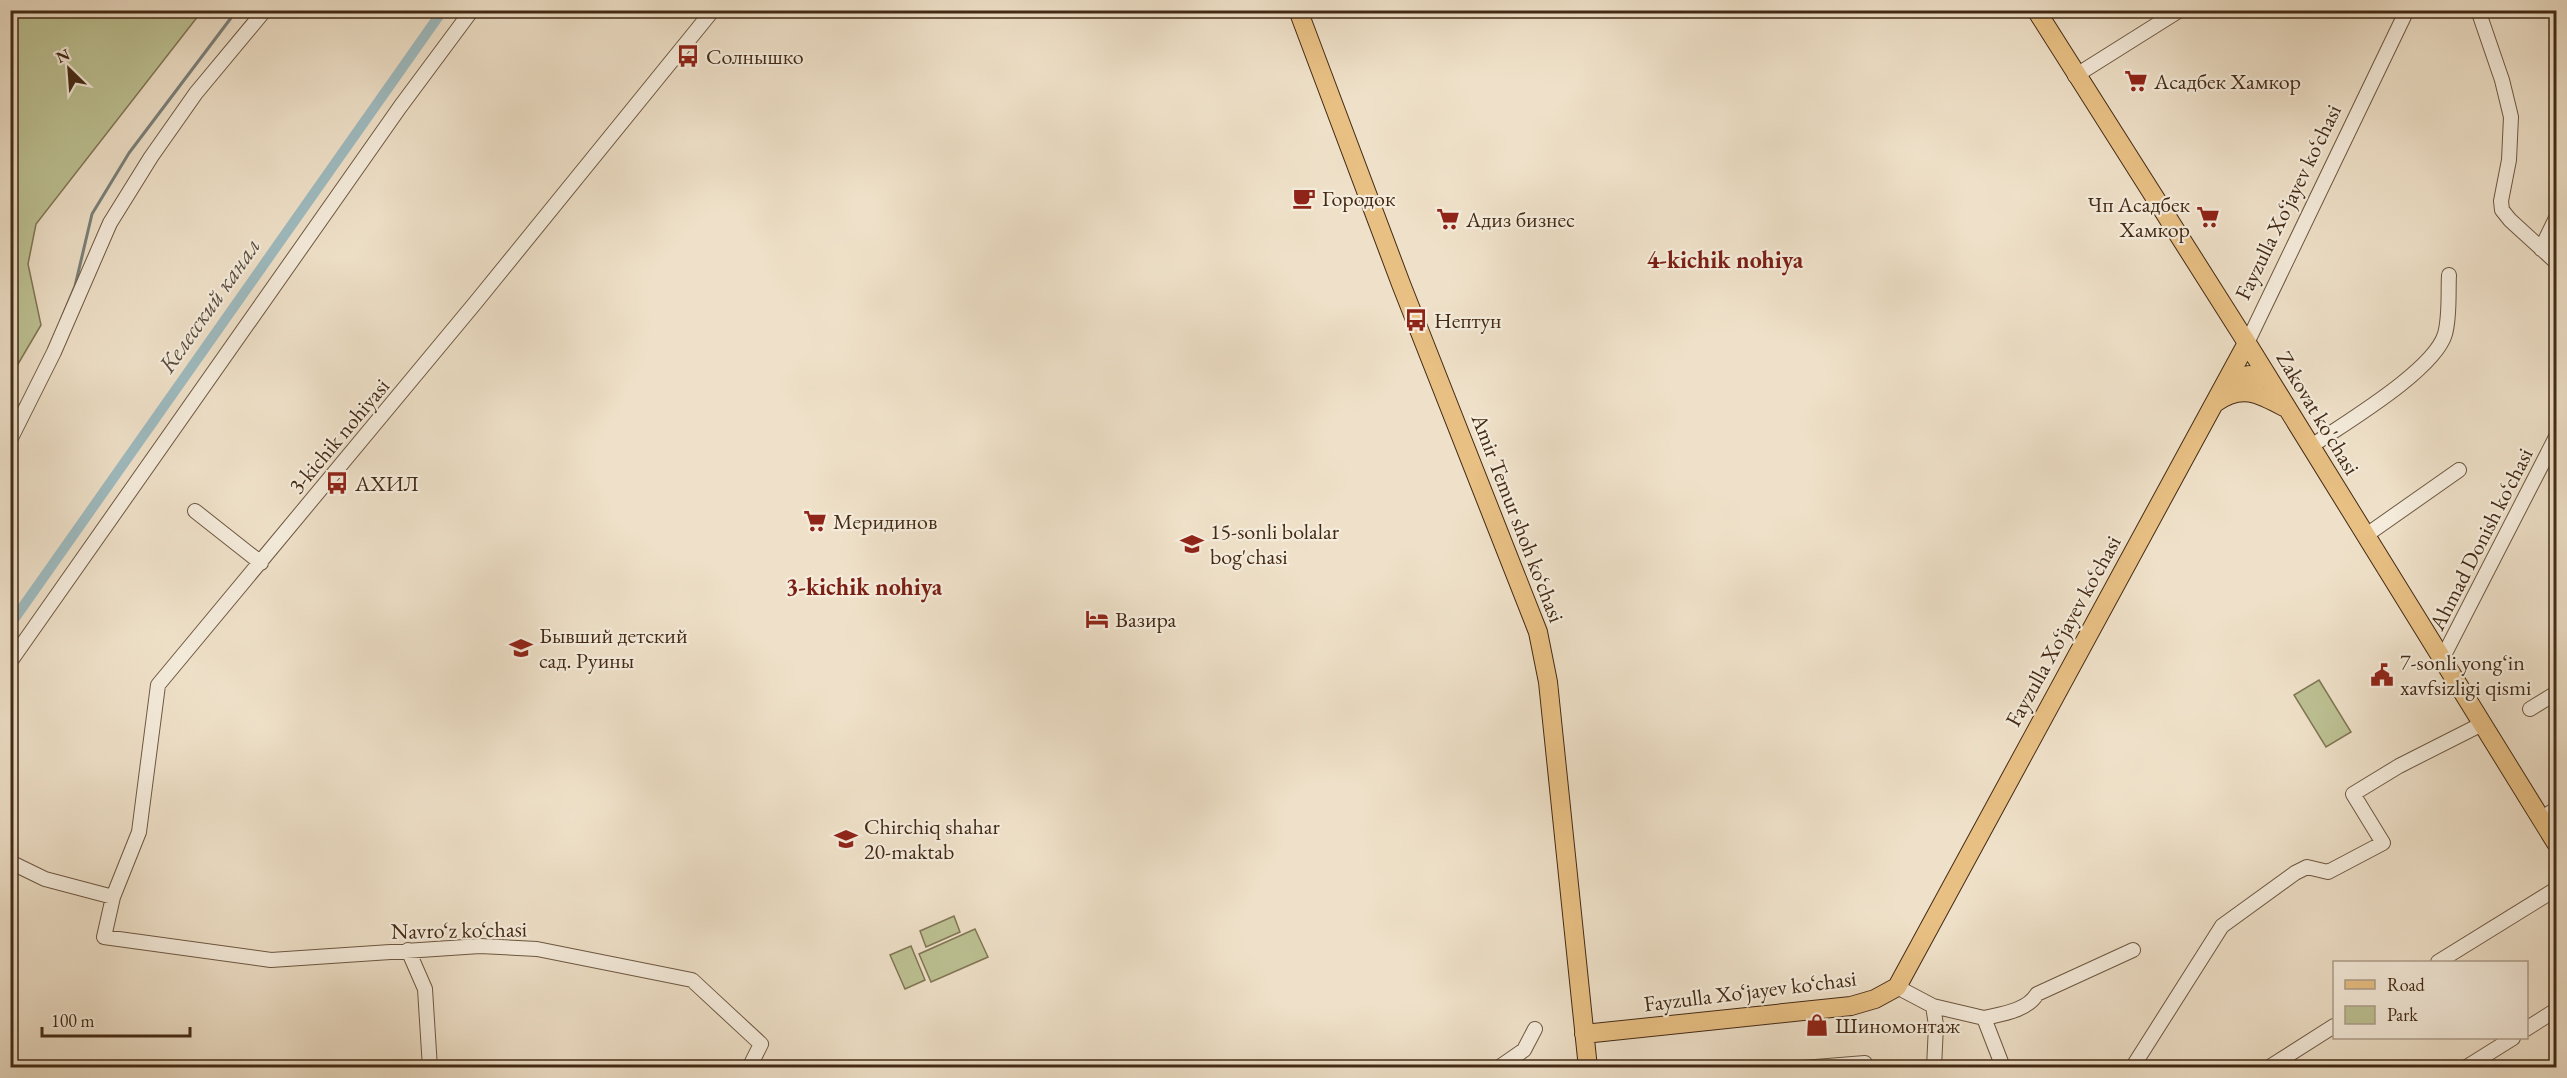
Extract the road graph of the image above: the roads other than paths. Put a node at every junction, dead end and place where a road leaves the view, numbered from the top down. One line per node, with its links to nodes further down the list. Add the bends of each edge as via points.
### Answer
1 (265, 10): 20 (street, via 196,93 110,224)
2 (472, 10): 27 (street, via 399,107)
3 (713, 10): 25 (street, 3-kichik nohiyasi)
4 (1298, 10): 47 (main road, Amir Temur shoh ko‘chasi, via 1538,632 1548,682)
5 (2036, 10): 9 (main road, Zakovat ko'chasi)
6 (2180, 10): 9 (street)
7 (2407, 10): 14 (street, Fayzulla Xo‘jayev ko‘chasi)
8 (2478, 10): 11 (street, via 2511,117 2502,210)
9 (2075, 76): 14 (main road, Zakovat ko'chasi)
10 (2556, 218): 11 (street)
11 (2541, 249): 12 (street)
12 (2556, 262)
13 (2448, 274): 21 (street, via 2446,333 2438,351 2402,383)
14 (2247, 343): 15 (main road, Zakovat ko'chasi); 16 (main road, Fayzulla Xo‘jayev ko‘chasi)
15 (2269, 379): 16 (main road, via 2249,375); 18 (main road, Zakovat ko'chasi)
16 (2228, 380): 17 (main road, Fayzulla Xo‘jayev ko‘chasi)
17 (2215, 403): 18 (main road, via 2234,392 2249,390); 40 (main road, Fayzulla Xo‘jayev ko‘chasi)
18 (2286, 408): 21 (main road, Zakovat ko'chasi)
19 (2556, 437): 26 (street, Ahmad Donish ko‘chasi)
20 (10, 440)
21 (2310, 447): 24 (main road, Zakovat ko'chasi)
22 (2459, 470): 24 (street)
23 (195, 511): 25 (street)
24 (2365, 536): 26 (main road, Zakovat ko'chasi)
25 (261, 562): 35 (street, 3-kichik nohiyasi, via 158,685 139,832)
26 (2442, 659): 30 (main road, Zakovat ko'chasi)
27 (10, 662)
28 (2556, 693): 29 (street)
29 (2530, 709)
30 (2482, 724): 31 (main road, Zakovat ko'chasi); 50 (street, via 2353,794 2383,843 2328,872 2307,867 2295,873 2222,926)
31 (2549, 814): 32 (main road, Zakovat ko'chasi)
32 (2556, 843)
33 (10, 862): 35 (street, via 45,879)
34 (2556, 889): 39 (street)
35 (113, 897): 36 (street, 3-kichik nohiyasi)
36 (104, 937): 37 (street, Navro‘z ko‘chasi, via 271,960)
37 (408, 950): 51 (street, via 424,989); 52 (street, Navro‘z ko‘chasi, via 480,946 537,949 692,980 762,1044)
38 (2133, 950): 43 (street, via 2037,994 2016,1010)
39 (2441, 961)
40 (1897, 987): 41 (street); 47 (main road, Fayzulla Xo‘jayev ko‘chasi, via 1851,1006)
41 (1933, 1006): 43 (street); 56 (street)
42 (2556, 1010): 45 (street)
43 (1984, 1018): 57 (street)
44 (2333, 1027): 59 (street)
45 (2528, 1028)
46 (1535, 1029): 53 (street, via 1524,1050)
47 (1584, 1034): 54 (main road, Amir Temur shoh ko‘chasi)
48 (2511, 1039): 60 (street)
49 (1865, 1063): 55 (street)
50 (2135, 1063): 58 (street)
51 (430, 1068)
52 (749, 1068)
53 (1498, 1068)
54 (1588, 1068)
55 (1803, 1068)
56 (1934, 1068)
57 (2000, 1068)
58 (2150, 1068)
59 (2268, 1068)
60 (2465, 1068)

